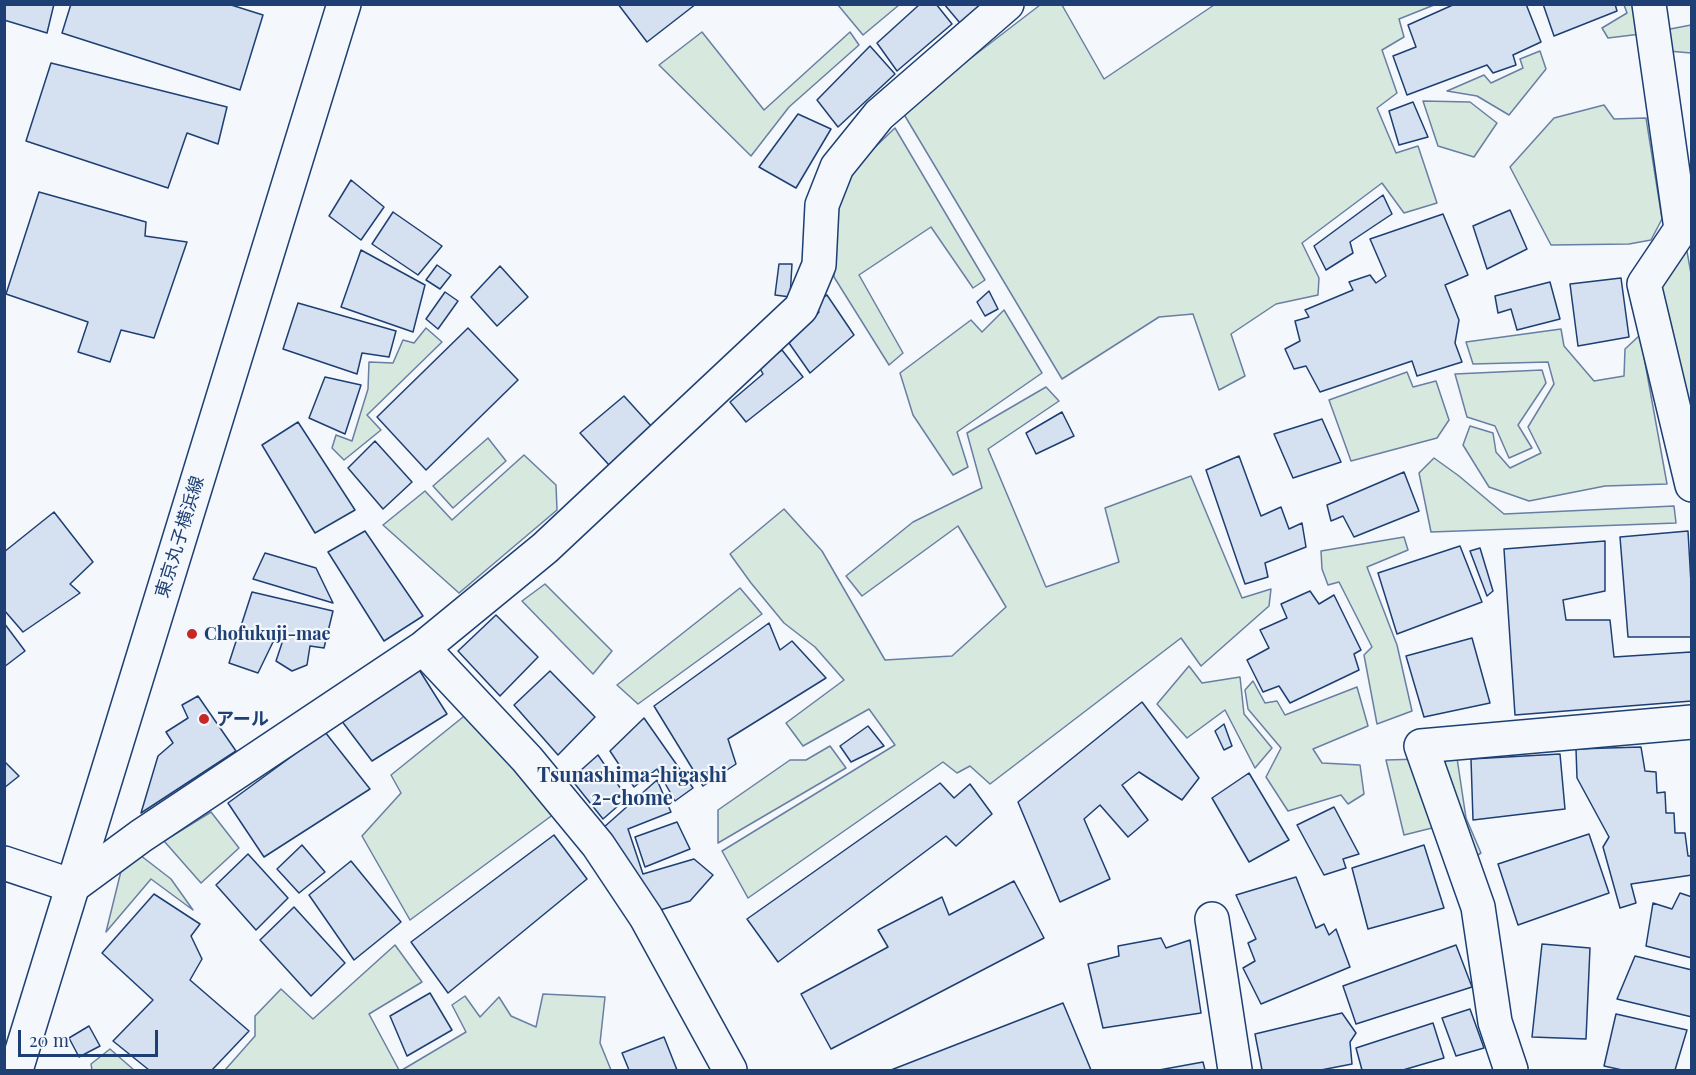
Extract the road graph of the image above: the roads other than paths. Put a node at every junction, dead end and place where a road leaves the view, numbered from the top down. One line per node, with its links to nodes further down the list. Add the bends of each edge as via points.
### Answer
1 (344, 4): 8 (street, 東京丸子横浜線)
2 (1007, 4): 5 (street, via 879,115 837,167 822,206 819,266 801,308 545,548)
3 (1649, 4): 4 (street, via 1681,229 1644,284)
4 (1692, 485)
5 (423, 648): 8 (street, via 141,836); 11 (street, via 527,759 598,845 646,917)
6 (1692, 722): 13 (street, via 1421,746 1478,907 1495,1022)
7 (4, 863): 8 (street)
8 (73, 886): 10 (street, 東京丸子横浜線)
9 (1212, 919): 12 (street)
10 (16, 1071)
11 (730, 1071)
12 (1235, 1071)
13 (1511, 1071)

